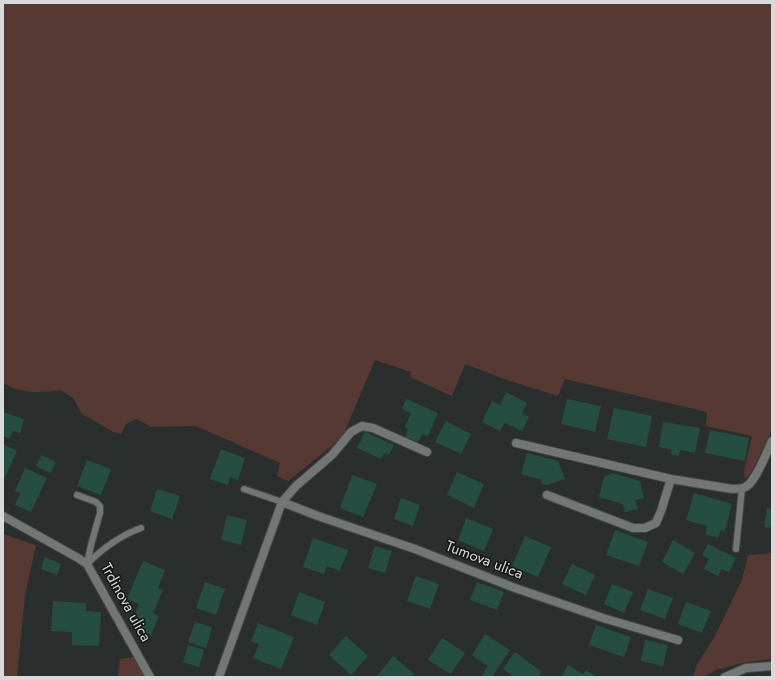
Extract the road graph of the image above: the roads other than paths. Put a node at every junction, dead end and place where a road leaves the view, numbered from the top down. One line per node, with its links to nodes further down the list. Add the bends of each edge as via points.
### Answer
1 (516, 442): 4 (street)
2 (772, 442): 5 (street, via 755,478 748,486)
3 (427, 452): 9 (street, via 373,428 362,426 351,432 332,455 296,486)
4 (671, 479): 5 (street, via 732,489); 8 (street, via 656,523 645,528 633,528)
5 (742, 488): 12 (lane)
6 (244, 489): 9 (lane)
7 (77, 495): 13 (lane, via 100,506)
8 (547, 495)
9 (282, 502): 14 (street, Tumova ulica, via 415,549 514,588); 17 (street)
10 (3, 516): 13 (street, Trdinova ulica)
11 (141, 528): 13 (lane, via 128,533)
12 (736, 549)
13 (87, 564): 16 (street, Trdinova ulica)
14 (678, 640)
15 (772, 666): 18 (street, via 746,668)
16 (150, 677)
17 (219, 677)
18 (725, 677)

